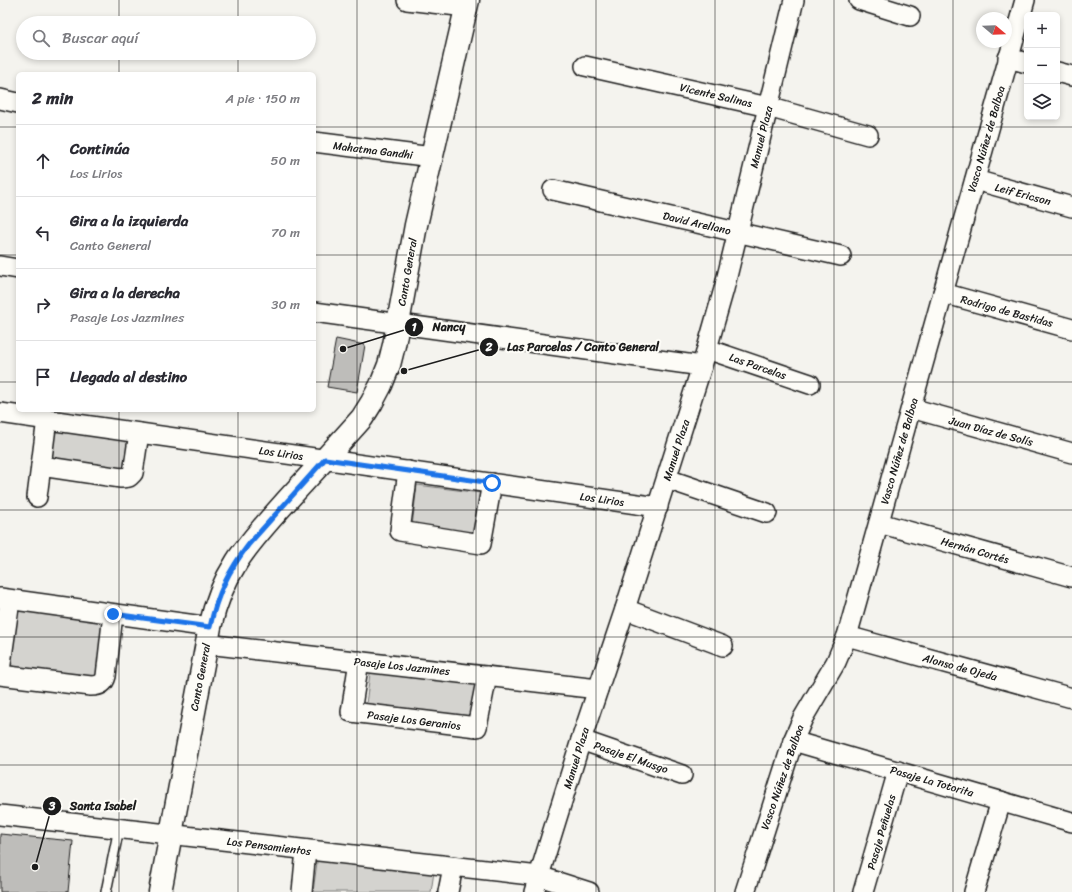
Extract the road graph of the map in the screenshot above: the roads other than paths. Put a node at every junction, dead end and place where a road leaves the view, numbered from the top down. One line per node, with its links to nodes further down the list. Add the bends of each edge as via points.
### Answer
1 (407, 0): 5 (street)
2 (794, 0): 14 (street, Manuel Plaza)
3 (859, 0): 6 (street)
4 (1025, 0): 7 (street, Vasco Núñez de Balboa)
5 (467, 4): 17 (street, Canto General)
6 (910, 16)
7 (1008, 58): 8 (street); 18 (street, Vasco Núñez de Balboa)
8 (1024, 62)
9 (585, 66): 14 (street, Vicente Salinas)
10 (1060, 73): 11 (street)
11 (1072, 76)
12 (0, 99): 13 (street)
13 (16, 103)
14 (768, 107): 15 (street, Vicente Salinas); 21 (street, Manuel Plaza)
15 (868, 135)
16 (316, 142): 17 (street, Mahatma Gandhi)
17 (432, 157): 27 (street, Canto General, via 413,239)
18 (975, 180): 20 (street, Leif Ericson); 25 (street, Vasco Núñez de Balboa)
19 (553, 190): 21 (street, David Arellano)
20 (1072, 207)
21 (738, 232): 22 (street, David Arellano); 29 (street, Manuel Plaza)
22 (841, 256)
23 (0, 266): 24 (street)
24 (16, 268)
25 (943, 293): 28 (street, Rodrigo de Bastidas); 31 (street, Vasco Núñez de Balboa)
26 (316, 312): 27 (street, Las Parcelas)
27 (398, 325): 29 (street, Las Parcelas); 36 (street, Canto General, via 389,365 372,402 362,418)
28 (1072, 329)
29 (705, 358): 30 (street, Las Parcelas); 39 (street, Manuel Plaza)
30 (810, 384)
31 (911, 408): 35 (street, Juan Díaz de Solís); 44 (street, Vasco Núñez de Balboa)
32 (0, 413): 33 (street, Los Lirios)
33 (47, 419): 34 (street, Los Lirios); 37 (street)
34 (139, 432): 36 (street, Los Lirios); 37 (street, via 133,473 129,478)
35 (1072, 453)
36 (325, 459): 38 (street, Los Lirios); 49 (street, Canto General, via 240,555 219,594)
37 (41, 466): 41 (street)
38 (408, 471): 40 (street, Los Lirios); 40 (street, via 400,531 481,544)
39 (667, 478): 42 (street, Manuel Plaza); 43 (street)
40 (492, 483): 42 (street, Los Lirios)
41 (37, 497)
42 (658, 507): 47 (street, Manuel Plaza)
43 (767, 513)
44 (879, 523): 45 (street, Hernán Cortés); 50 (street, Vasco Núñez de Balboa)
45 (1072, 577)
46 (5, 599): 48 (street, Pasaje Los Jazmines); 53 (street)
47 (625, 609): 51 (street); 56 (street, Manuel Plaza)
48 (113, 614): 49 (street, Pasaje Los Jazmines); 54 (street, via 106,676 97,686)
49 (208, 635): 52 (street, Pasaje Los Jazmines); 66 (street, Canto General)
50 (847, 636): 57 (street, Alonso de Ojeda); 59 (street, Vasco Núñez de Balboa, via 836,662 803,718)
51 (723, 646)
52 (359, 661): 55 (street, Pasaje Los Jazmines); 55 (street, Pasaje Los Geranios, via 351,712 477,727)
53 (0, 671)
54 (0, 675)
55 (488, 676): 56 (street, Pasaje Los Jazmines)
56 (598, 689): 58 (street, Manuel Plaza)
57 (1072, 698)
58 (581, 740): 61 (street, Pasaje El Musgo); 69 (street, Manuel Plaza)
59 (793, 741): 60 (street, Pasaje La Totorita); 75 (street, Vasco Núñez de Balboa)
60 (898, 771): 62 (street, Pasaje La Totorita); 76 (street, Pasaje Peñuelas)
61 (682, 774)
62 (1001, 801): 64 (street, Pasaje La Totorita); 77 (street)
63 (0, 815): 65 (street, Los Pensamientos)
64 (1072, 822)
65 (119, 828): 66 (street, Los Pensamientos); 70 (lane)
66 (171, 834): 67 (street, Los Pensamientos); 71 (street, Canto General)
67 (306, 850): 68 (street, Los Pensamientos); 72 (street)
68 (453, 867): 69 (street, Los Pensamientos); 73 (street)
69 (536, 884): 74 (street, Los Pensamientos)
70 (106, 892)
71 (160, 892)
72 (302, 892)
73 (448, 892)
74 (589, 892)
75 (745, 892)
76 (863, 892)
77 (974, 892)

